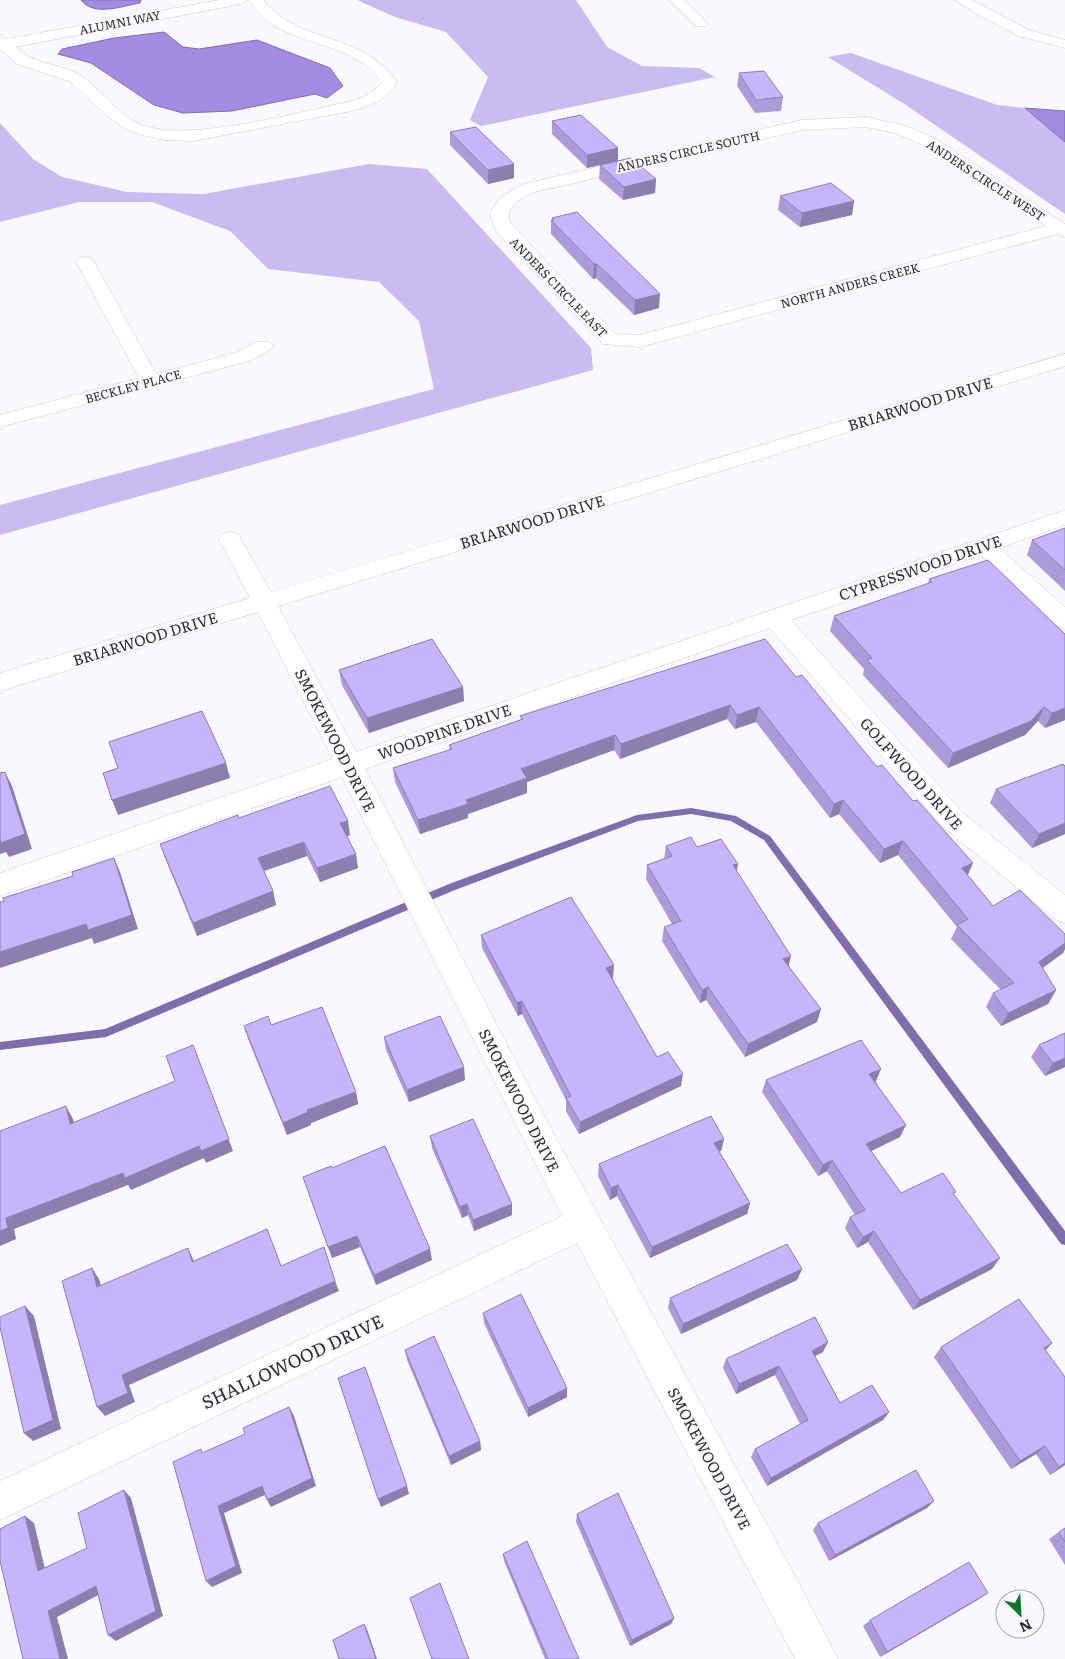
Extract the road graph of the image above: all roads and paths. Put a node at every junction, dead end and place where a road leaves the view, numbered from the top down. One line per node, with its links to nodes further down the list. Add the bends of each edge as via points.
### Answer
1 (241, 0): 6 (street, ALUMNI WAY)
2 (256, 0): 6 (street, via 274,21 360,56 377,67 389,82 383,92 351,106 288,119 193,136 164,135 130,125 74,78 22,61)
3 (676, 0): 5 (street)
4 (962, 0): 7 (street, via 1030,36)
5 (701, 23)
6 (1, 43)
7 (1065, 44)
8 (882, 124): 9 (street, ANDERS CIRCLE SOUTH, via 802,125 559,180 515,194); 10 (street, ANDERS CIRCLE WEST, via 932,143)
9 (502, 207): 12 (street, ANDERS CIRCLE EAST, via 499,216 511,237 610,340)
10 (1062, 230): 12 (street, NORTH ANDERS CREEK)
11 (85, 262): 15 (street)
12 (640, 341)
13 (263, 346): 15 (street, BECKLEY PLACE, via 242,357)
14 (1065, 360): 20 (street, BRIARWOOD DRIVE)
15 (151, 382): 16 (street, BECKLEY PLACE)
16 (0, 421)
17 (1065, 516): 19 (street, CYPRESSWOOD DRIVE)
18 (230, 538): 20 (street, SMOKEWOOD DRIVE)
19 (984, 546): 21 (street, CYPRESSWOOD DRIVE); 22 (street)
20 (264, 602): 23 (street, BRIARWOOD DRIVE); 24 (street, SMOKEWOOD DRIVE)
21 (775, 618): 24 (street, WOODPINE DRIVE); 26 (street, GOLFWOOD DRIVE, via 952,820)
22 (1065, 621)
23 (0, 682)
24 (350, 764): 25 (street, WOODPINE DRIVE); 27 (street, SMOKEWOOD DRIVE, via 409,886)
25 (0, 885)
26 (1065, 911)
27 (583, 1222): 28 (street, SHALLOWOOD DRIVE); 29 (street, SMOKEWOOD DRIVE)
28 (0, 1501)
29 (817, 1659)

